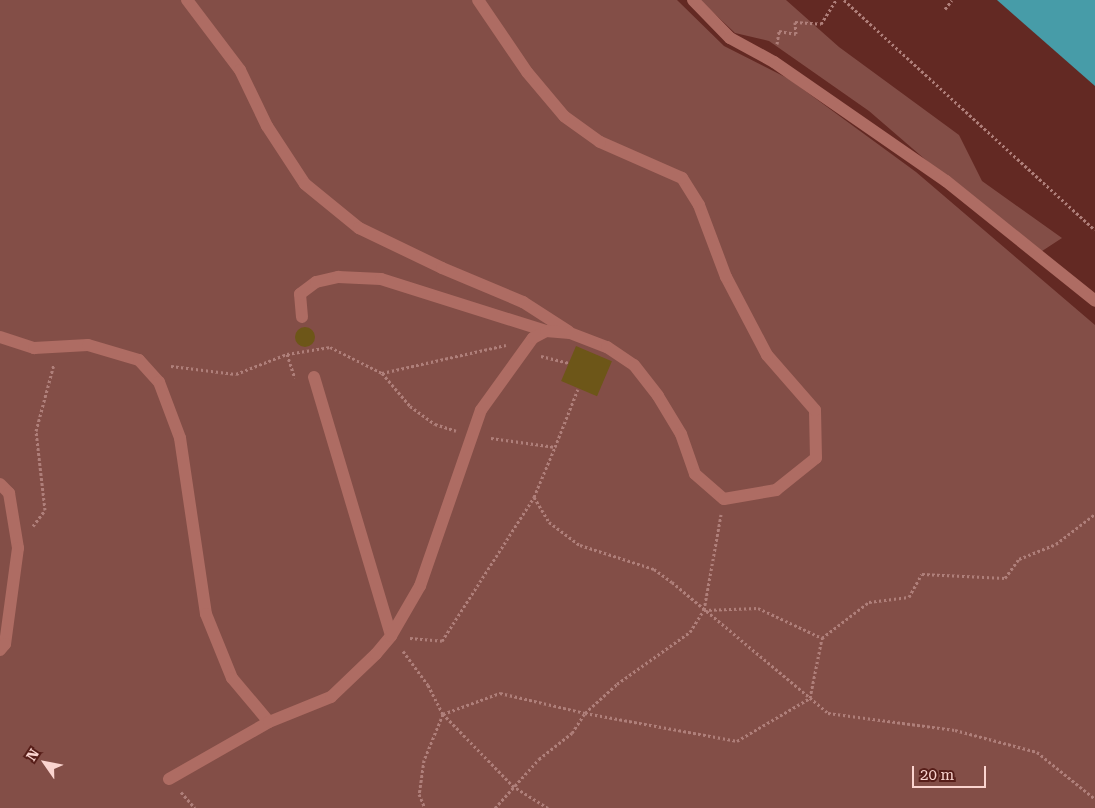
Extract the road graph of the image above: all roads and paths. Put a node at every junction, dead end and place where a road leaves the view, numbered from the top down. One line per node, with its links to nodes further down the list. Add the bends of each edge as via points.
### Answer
1 (186, 0): 13 (lane, via 240,70 266,126 305,184 359,228 523,302)
2 (478, 0): 26 (lane, via 527,72 564,116 600,142 682,178 699,205 726,277 767,355 815,410 816,458 776,490)
3 (693, 0): 8 (lane, via 730,38)
4 (836, 0): 8 (path, via 821,24 795,22 796,34 779,31)
5 (844, 0): 9 (path)
6 (952, 0): 7 (path)
7 (945, 8)
8 (774, 62): 10 (lane, via 946,181)
9 (1095, 230)
10 (1095, 301)
11 (302, 317): 12 (lane, via 300,294 316,282 338,277 372,279)
12 (546, 331): 13 (lane); 15 (lane)
13 (570, 333): 26 (lane, via 607,347 634,365 658,396 680,434 695,474)
14 (0, 337): 16 (lane, via 34,348)
15 (533, 338): 18 (lane); 21 (path)
16 (59, 346): 19 (lane, via 88,345); 28 (path, via 36,431 45,510)
17 (330, 347): 19 (path, via 287,354 236,374)
18 (524, 351): 20 (path); 30 (lane, via 481,410 420,586)
19 (139, 360): 36 (lane, via 159,382 180,438 206,614 232,678)
20 (569, 363)
21 (382, 373)
22 (314, 377): 30 (lane)
23 (555, 447): 25 (path)
24 (0, 484): 28 (lane, via 9,493)
25 (534, 497): 29 (path, via 549,522 580,545 654,569); 30 (path, via 442,641)
26 (724, 498): 29 (path)
27 (1095, 514): 31 (path, via 1056,544 1019,559 1005,578 922,574 909,597 869,602)
28 (18, 548): 32 (lane, via 5,644)
29 (704, 610): 31 (path, via 758,608); 33 (path); 34 (path, via 690,632 617,684)
30 (391, 636): 35 (path, via 428,685); 36 (lane, via 331,697)
31 (822, 638): 33 (path)
32 (0, 650)
33 (810, 698): 34 (path, via 737,741); 39 (path, via 828,713 954,730 1038,752)
34 (585, 713): 35 (path, via 500,693); 38 (path, via 572,733 539,760)
35 (443, 714): 38 (path); 40 (path, via 424,760 419,794)
36 (269, 722): 37 (lane)
37 (169, 779)
38 (514, 787): 41 (path); 42 (path)
39 (1095, 798)
40 (424, 808)
41 (495, 808)
42 (548, 808)

